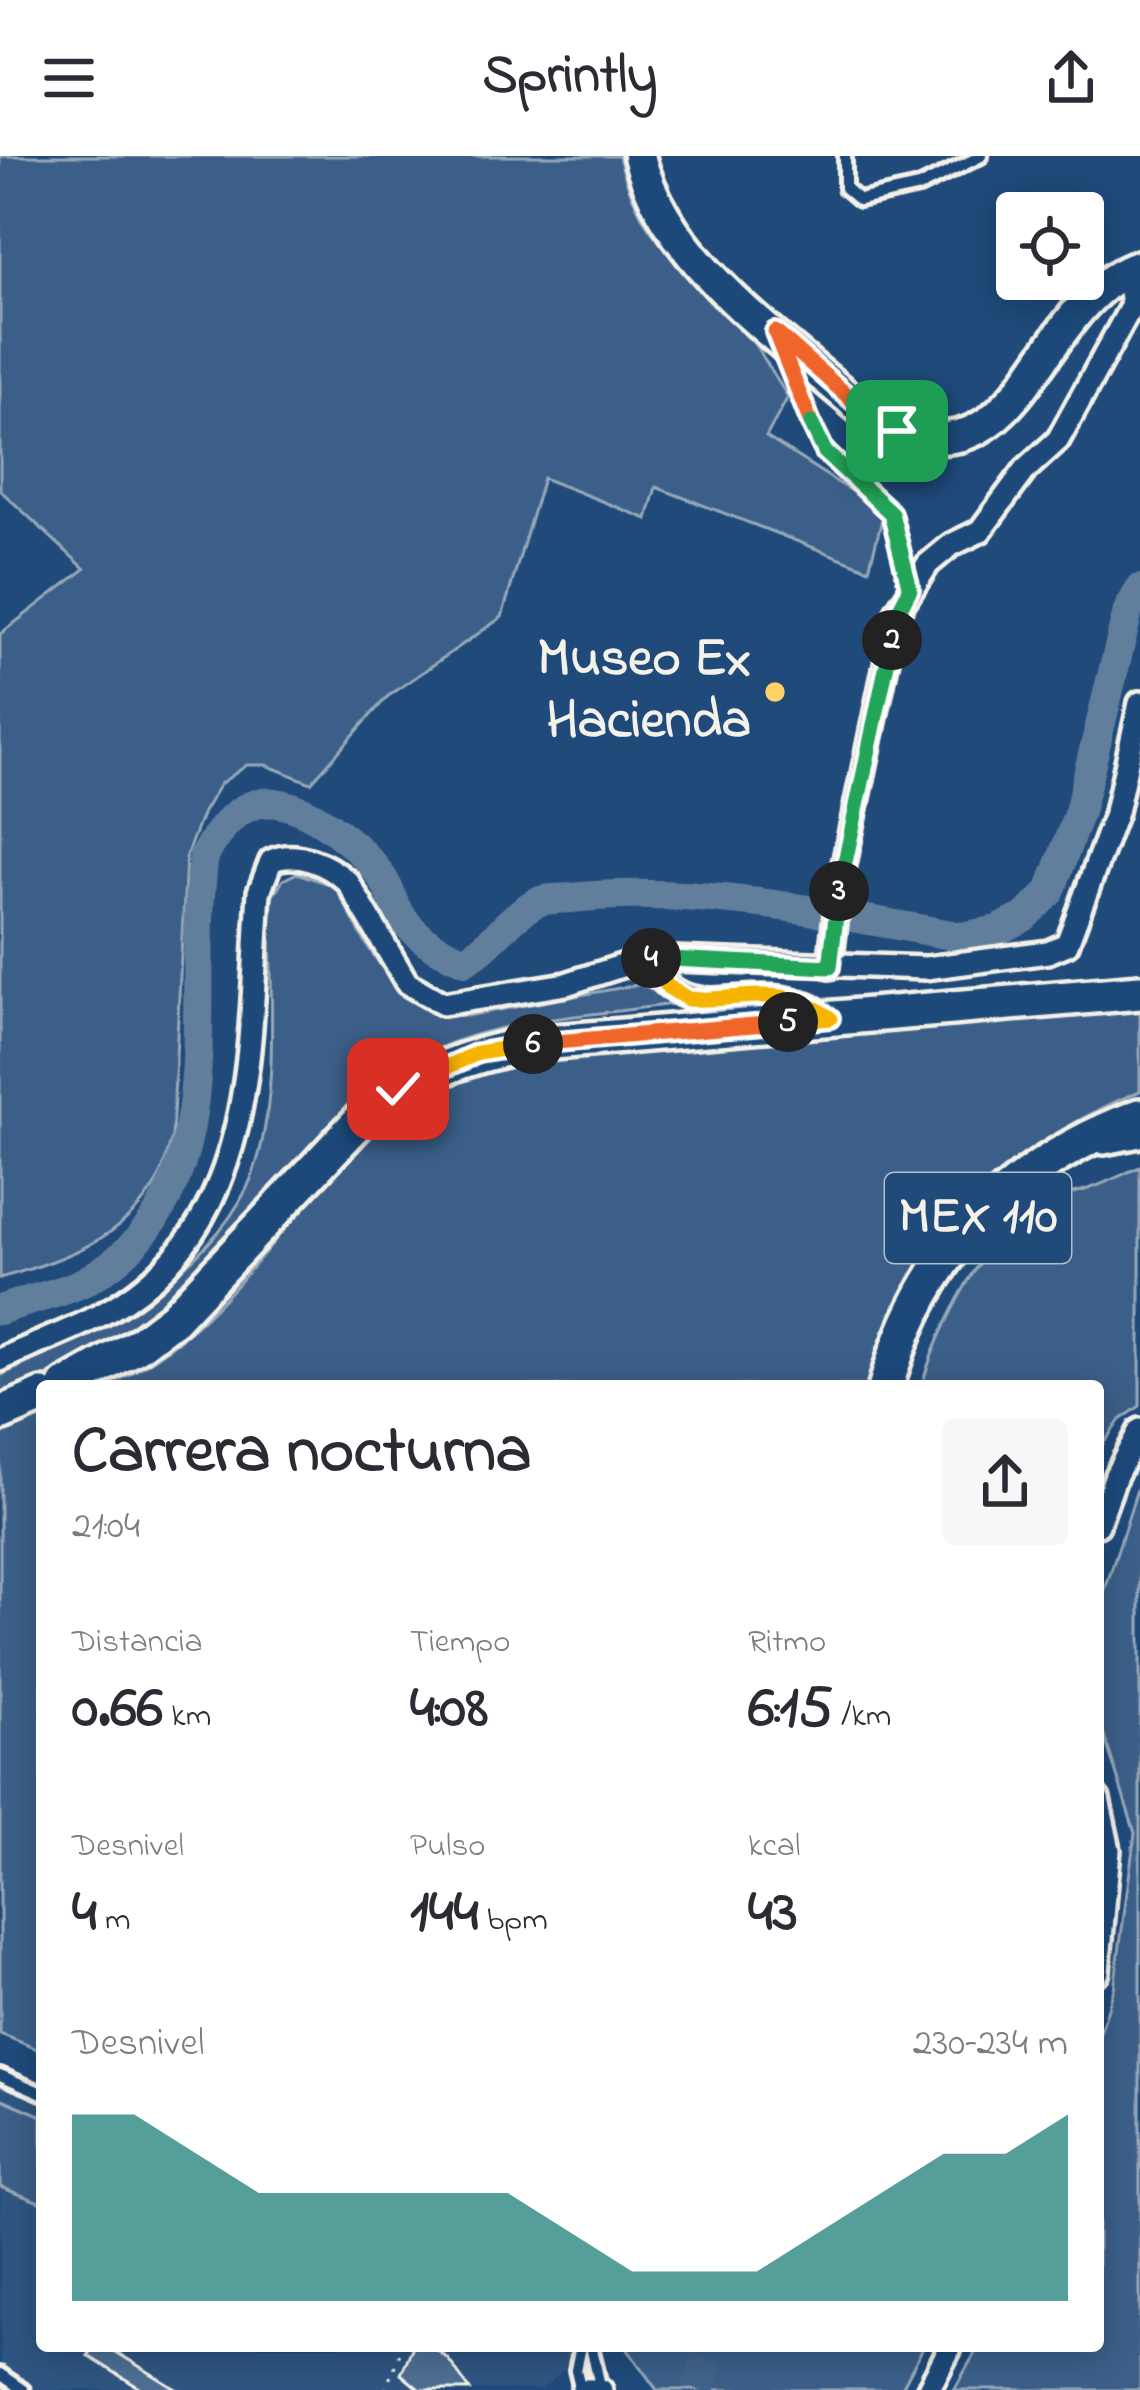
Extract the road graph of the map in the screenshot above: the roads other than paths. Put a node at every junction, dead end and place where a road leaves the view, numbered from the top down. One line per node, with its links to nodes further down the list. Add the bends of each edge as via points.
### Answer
1 (639, 156): 5 (main road, via 674,236)
2 (845, 156): 3 (lane, via 845,188 859,200 920,187)
3 (981, 156)
4 (1133, 269): 5 (main road, via 1088,299 993,422 963,435 897,431); 6 (street, via 1132,305 1058,440 980,531 951,544)
5 (775, 332): 6 (lane, via 820,445 891,513)
6 (910, 589): 9 (street, via 898,612 839,888)
7 (1140, 703): 9 (street, via 1116,812 1067,944 926,968)
8 (646, 958): 9 (street); 11 (street, via 688,999 795,997); 15 (street, via 566,984 443,1004 407,983 337,872 282,856 272,861 259,892 245,1100 206,1210 134,1293)
9 (830, 967)
10 (1140, 992): 11 (main road)
11 (830, 1018): 16 (main road, via 530,1044 441,1066 367,1113 174,1318)
12 (1140, 1116): 14 (main road, MEX 110)
13 (1140, 1136): 14 (street)
14 (1063, 1150): 17 (main road, MEX 110, via 996,1198 947,1257)
15 (0, 1360)
16 (77, 1380)
17 (888, 1380)
18 (36, 1399): 19 (main road)
19 (0, 1414)
20 (1140, 1430): 21 (street)
21 (1104, 1508)
22 (1104, 1827): 23 (street)
23 (1104, 1905)
24 (0, 2075): 25 (lane)
25 (36, 2090)
26 (580, 2352): 31 (lane)
27 (592, 2352): 32 (lane)
28 (948, 2352): 33 (street)
29 (0, 2374): 30 (lane)
30 (23, 2390)
31 (582, 2390): 32 (street)
32 (602, 2390)
33 (928, 2390)

